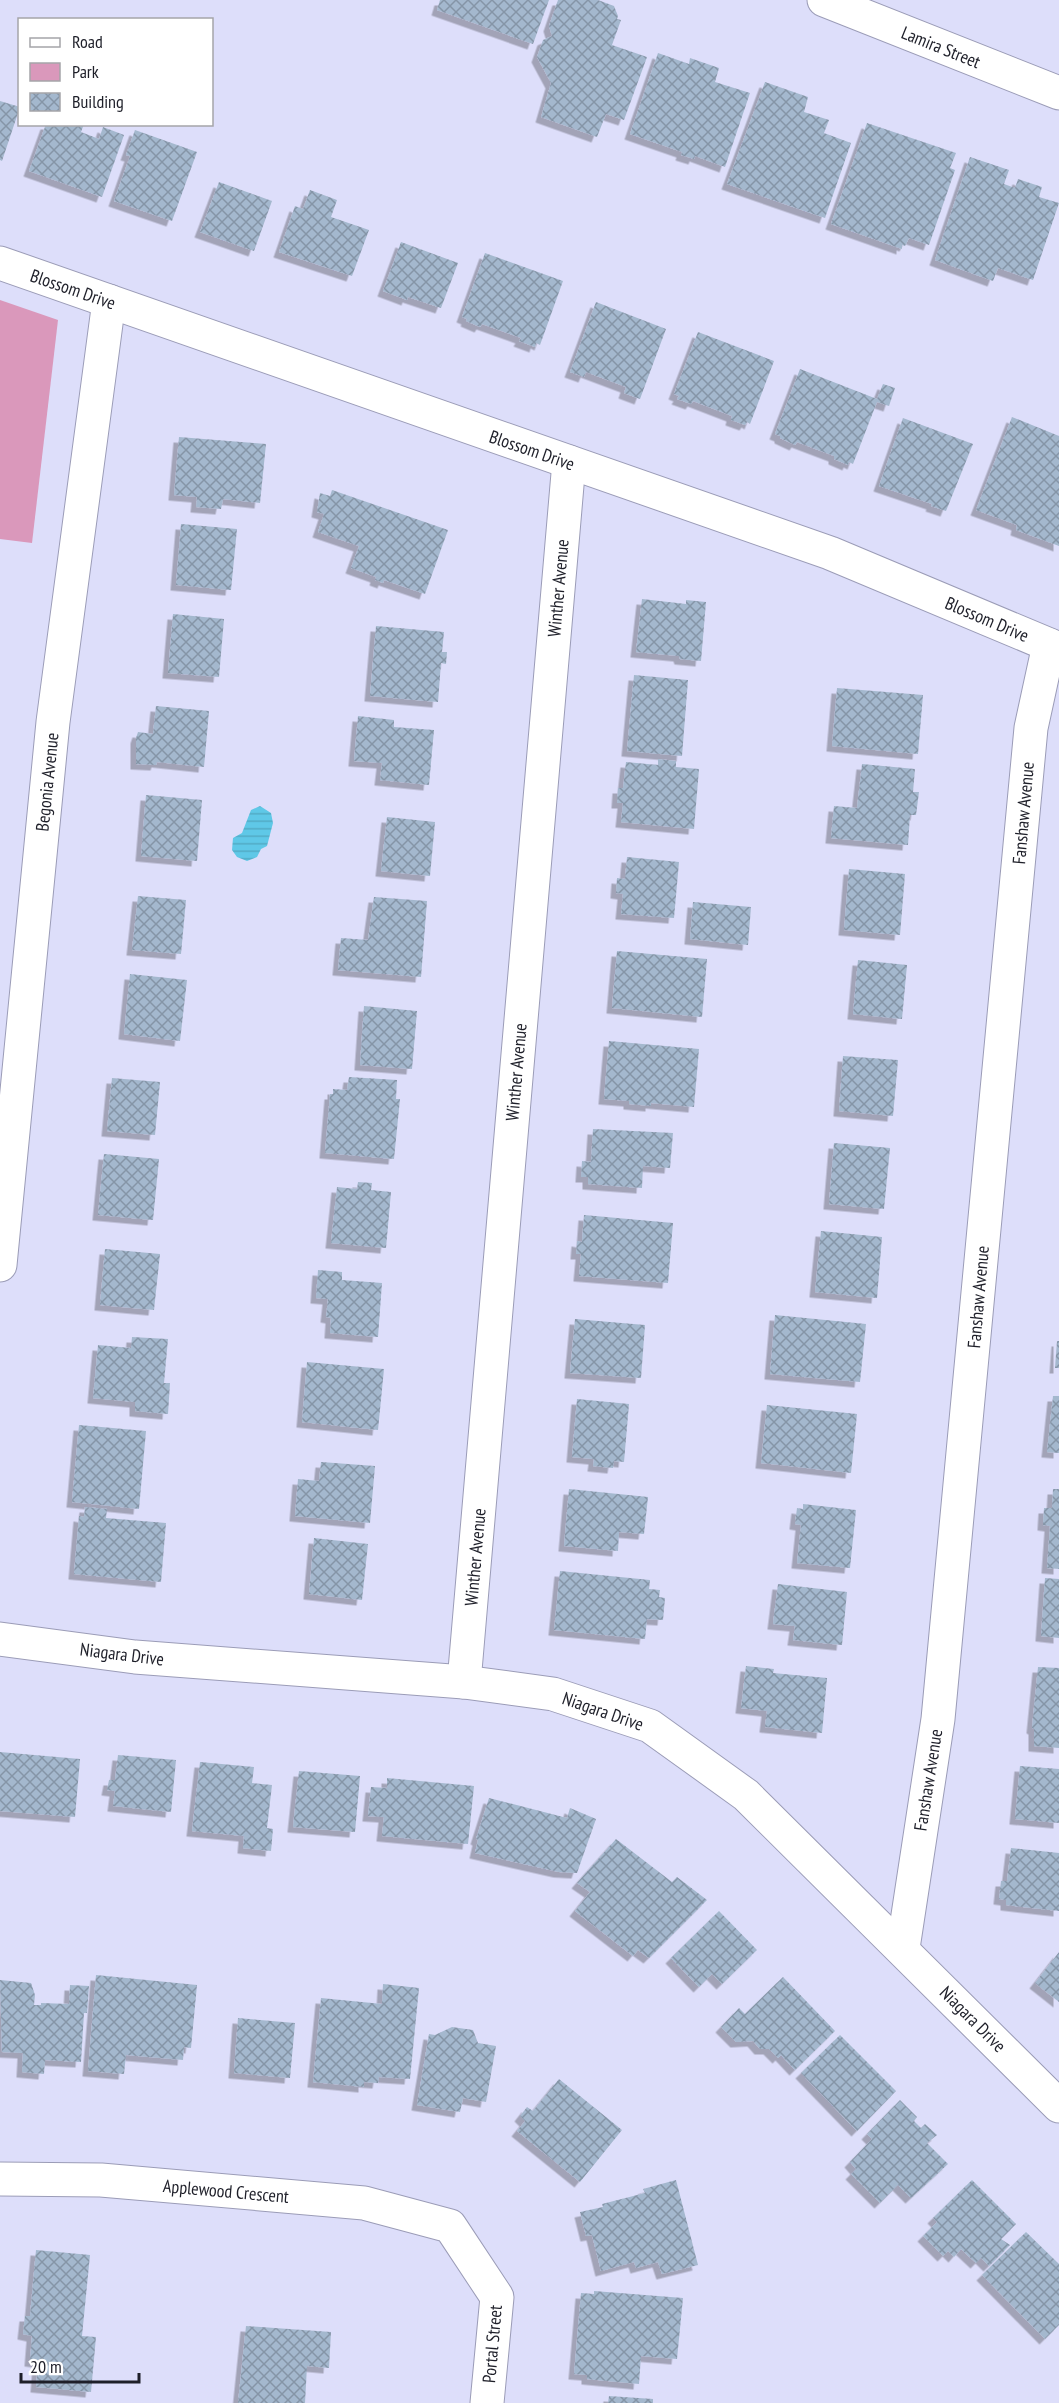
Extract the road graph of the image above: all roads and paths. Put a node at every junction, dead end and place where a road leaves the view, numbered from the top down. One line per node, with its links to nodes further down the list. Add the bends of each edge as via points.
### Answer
1 (824, 0): 2 (street, Lamira Street)
2 (1059, 93)
3 (0, 263): 4 (street, Blossom Drive)
4 (109, 301): 5 (street, Blossom Drive); 7 (street, Begonia Avenue, via 53,722)
5 (569, 462): 6 (street, Blossom Drive, via 830,553); 9 (street, Winther Avenue)
6 (1054, 647): 10 (street, Fanshaw Avenue, via 1031,728 938,1719)
7 (0, 1265)
8 (0, 1639): 9 (street, Niagara Drive, via 135,1657)
9 (464, 1682): 10 (street, Niagara Drive, via 553,1694 650,1726 746,1795)
10 (903, 1948): 11 (street, Niagara Drive)
11 (1059, 2106)
12 (0, 2179): 13 (street, Applewood Crescent, via 100,2180 364,2203)
13 (450, 2226): 14 (street, Portal Street, via 497,2297)
14 (487, 2403)

